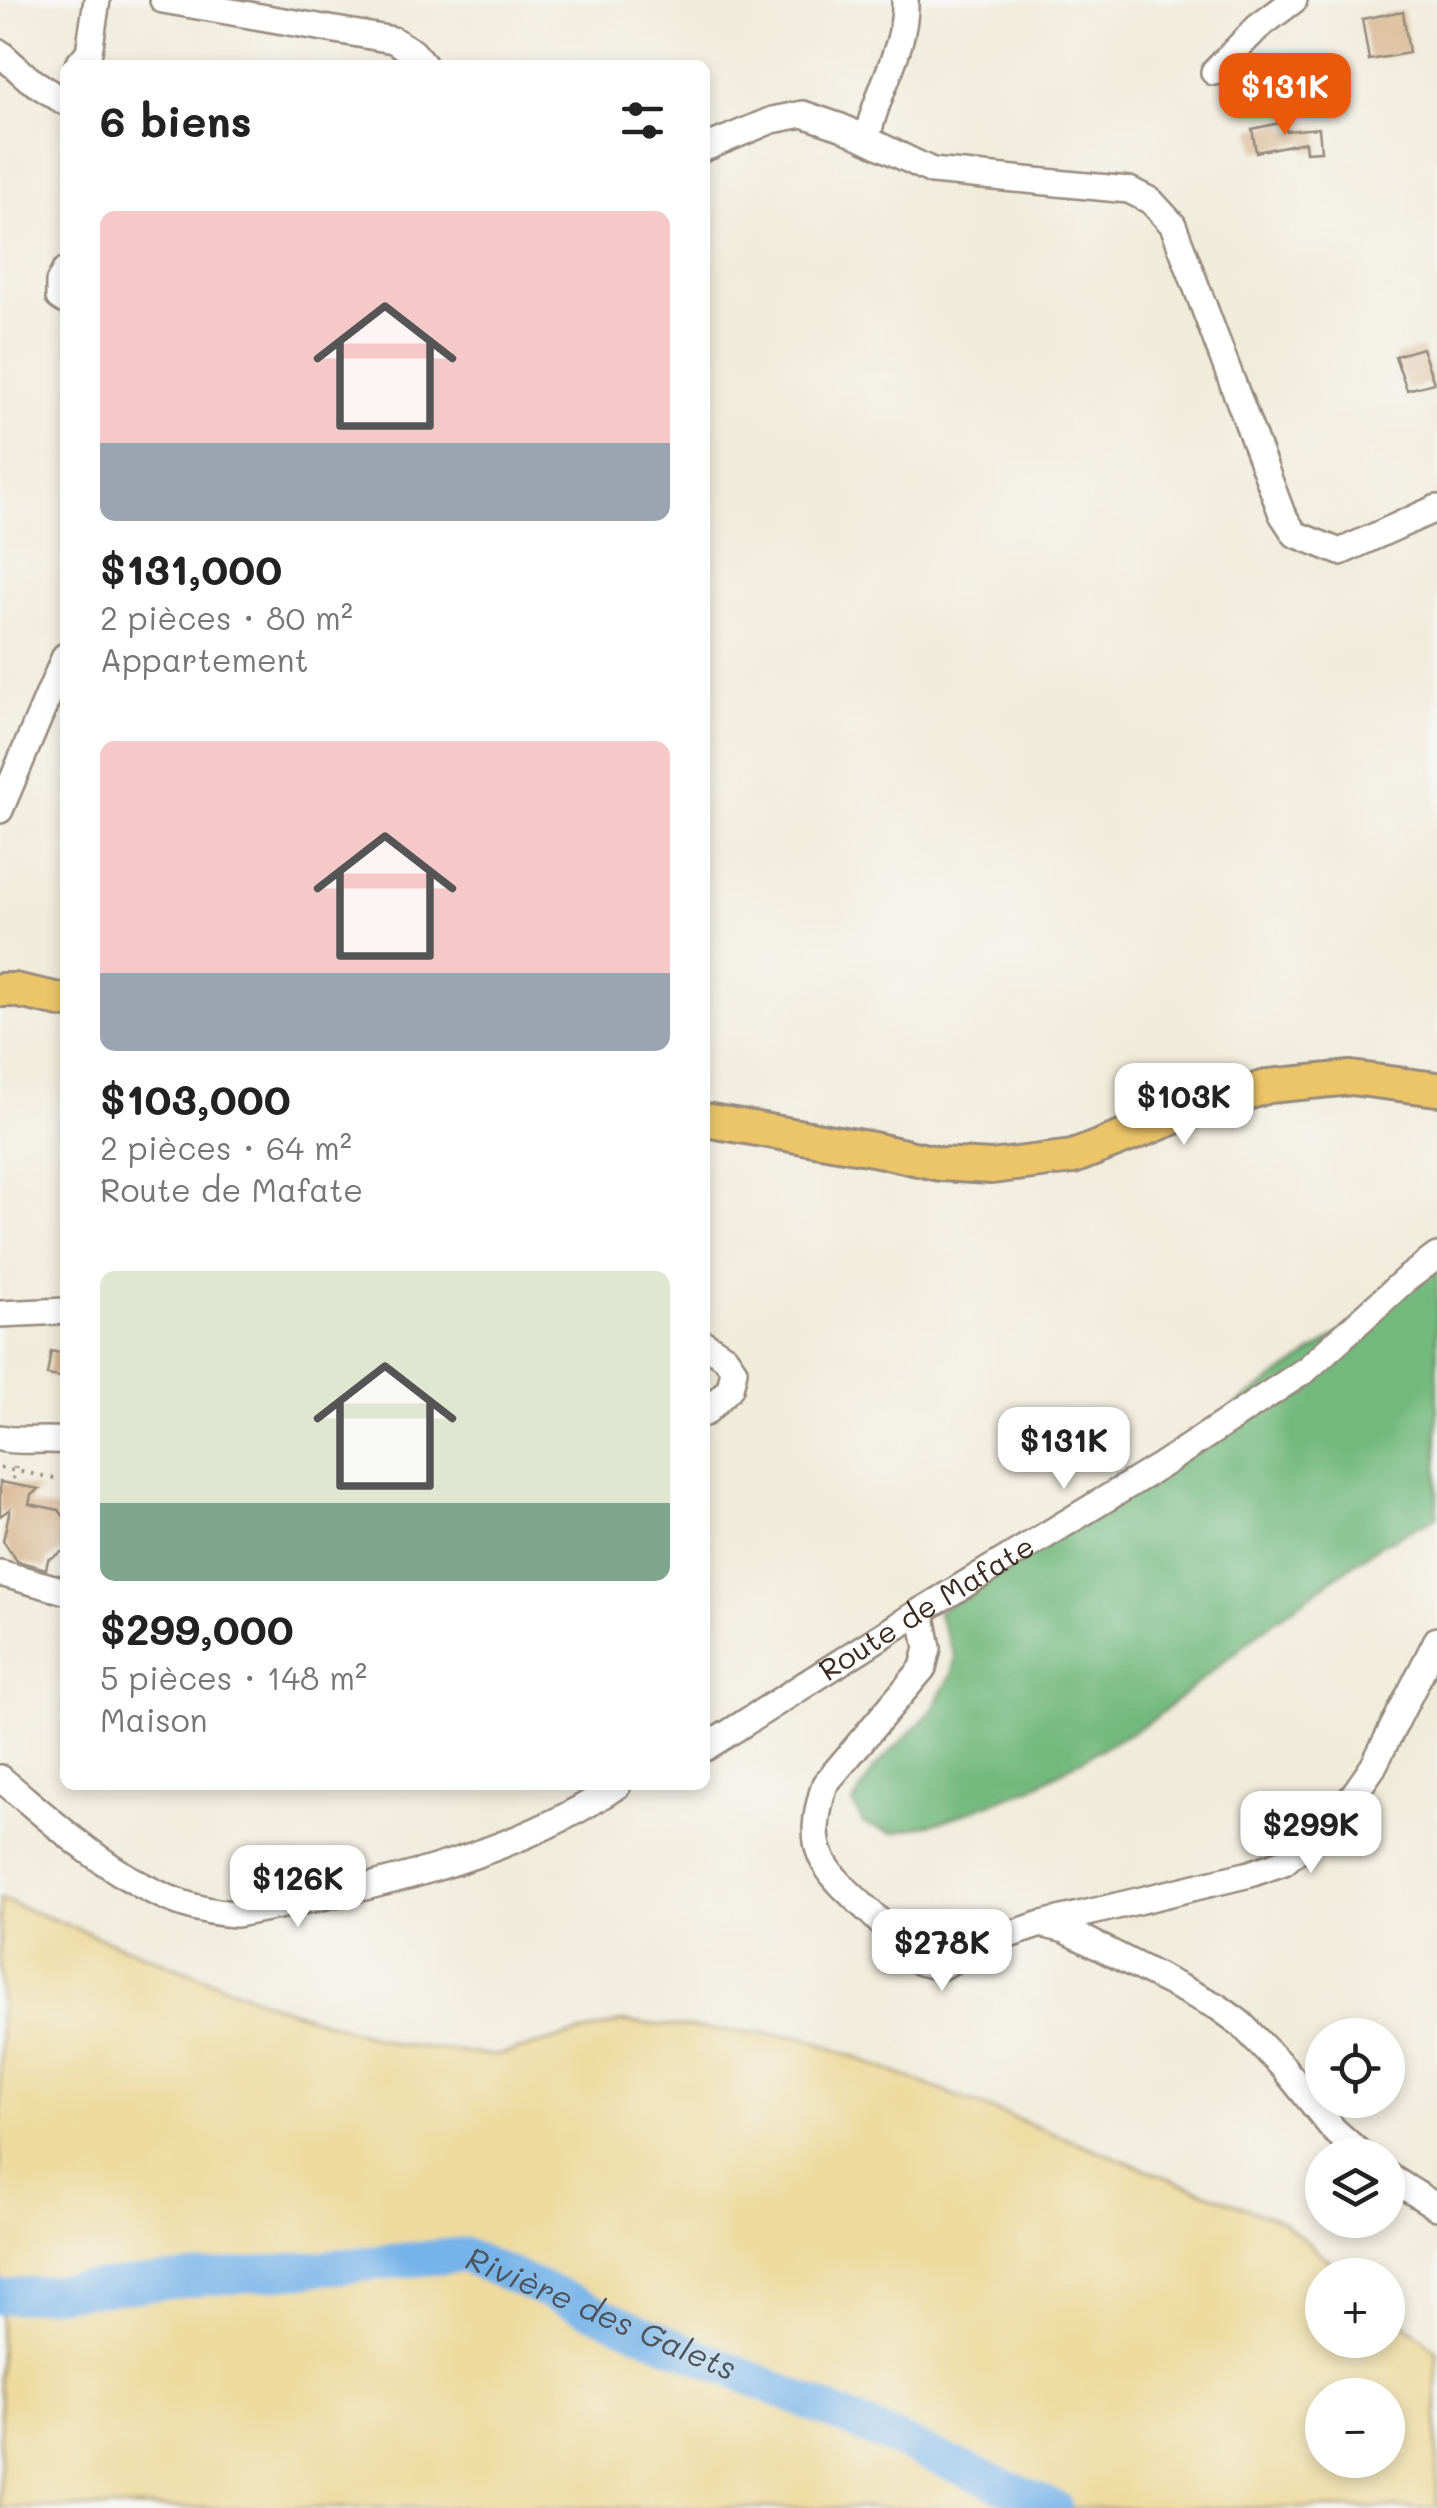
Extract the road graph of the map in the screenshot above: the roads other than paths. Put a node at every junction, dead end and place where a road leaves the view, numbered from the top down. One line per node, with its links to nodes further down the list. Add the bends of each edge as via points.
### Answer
1 (97, 0): 6 (street)
2 (163, 0): 7 (street, via 394,40)
3 (906, 0): 10 (street)
4 (1294, 0): 8 (street)
5 (0, 54): 9 (street)
6 (82, 60)
7 (420, 60)
8 (1214, 72)
9 (60, 91)
10 (866, 140): 11 (street, via 803,114); 12 (street, via 932,171 1130,190 1151,201 1173,225 1295,534 1340,552)
11 (710, 146)
12 (1437, 508)
13 (60, 668): 14 (street)
14 (0, 810)
15 (0, 990): 16 (main road)
16 (60, 1000)
17 (1437, 1089): 18 (main road, via 1350,1078 1269,1086 1073,1157 991,1167 940,1164)
18 (710, 1121)
19 (1437, 1256): 28 (street, Route de Mafate, via 1306,1370)
20 (60, 1310): 21 (street)
21 (0, 1314)
22 (710, 1347): 23 (street, via 734,1370 730,1388)
23 (710, 1408)
24 (0, 1438): 25 (street)
25 (60, 1440)
26 (0, 1573): 27 (street)
27 (60, 1590)
28 (921, 1611): 30 (street, Route de Mafate); 33 (street, via 928,1648 923,1668 825,1784 818,1820 823,1864 920,1962 940,1967)
29 (1437, 1640): 33 (street, via 1374,1767 1343,1810 1284,1862)
30 (710, 1745)
31 (0, 1778): 32 (street, via 150,1889 236,1914 401,1877 562,1818)
32 (610, 1790)
33 (1042, 1924): 34 (street, via 1218,2007 1283,2066)
34 (1343, 2138)
35 (1405, 2186): 36 (street)
36 (1437, 2206)

